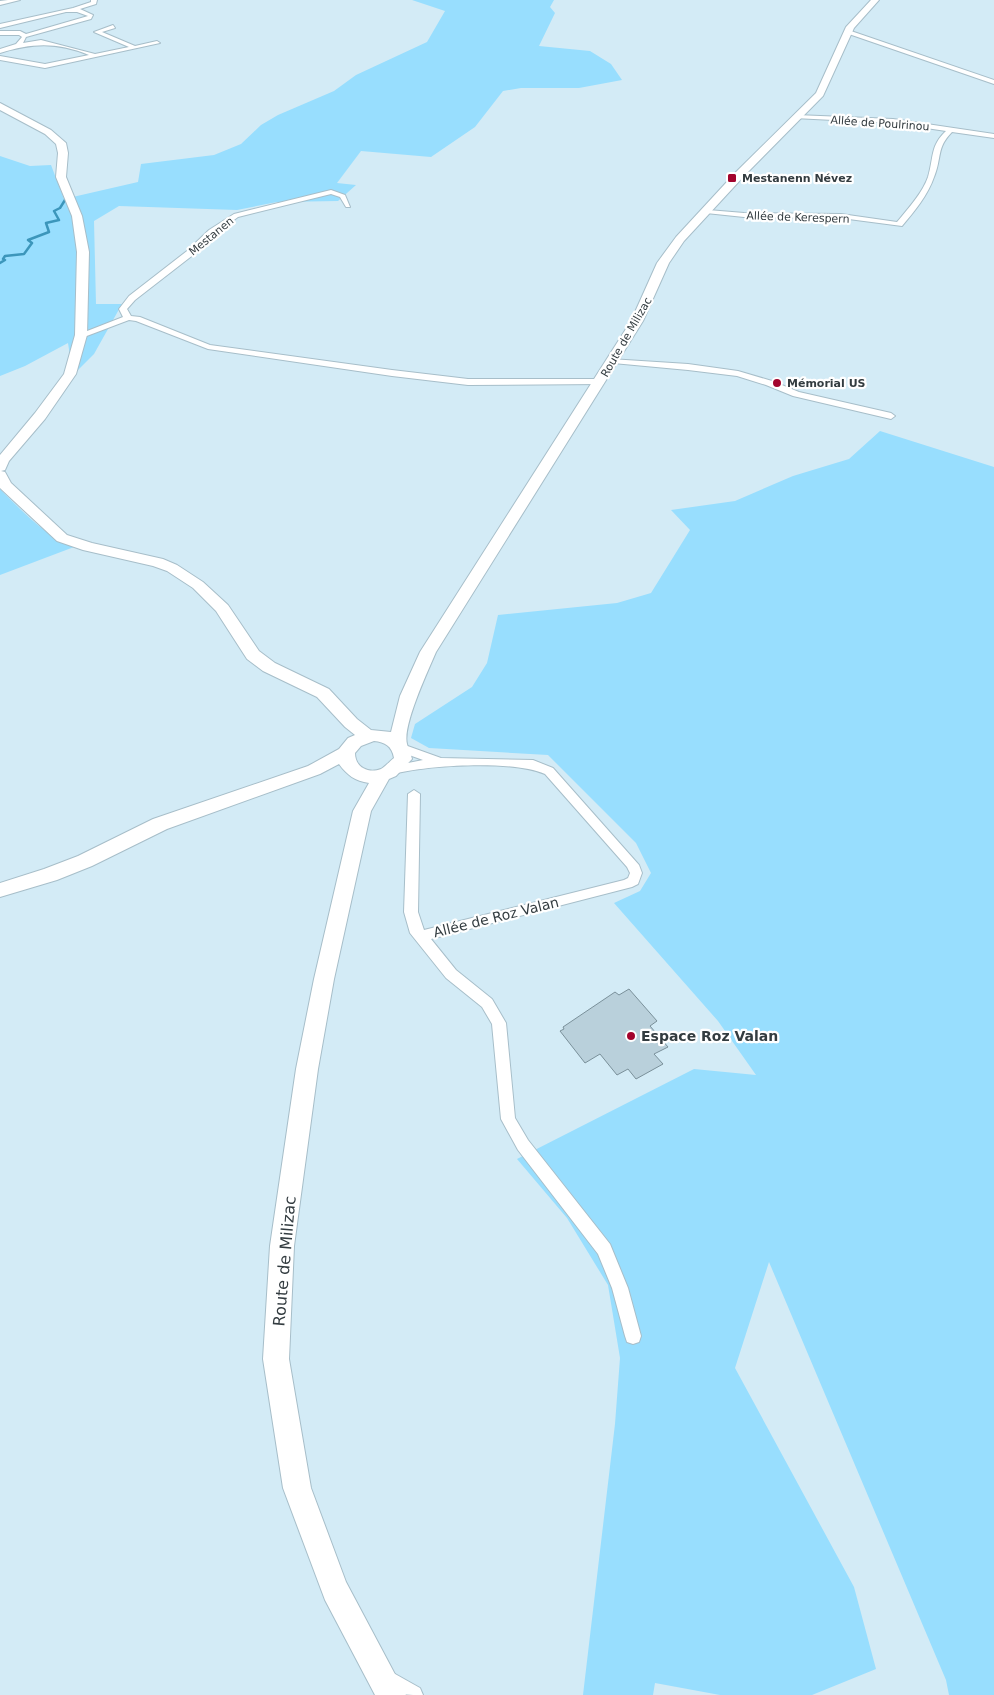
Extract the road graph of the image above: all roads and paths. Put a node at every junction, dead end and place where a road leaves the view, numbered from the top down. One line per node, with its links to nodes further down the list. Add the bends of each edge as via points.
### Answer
1 (17, 0): 4 (street)
2 (94, 0): 5 (street, via 94,3)
3 (875, 0): 8 (main road, Route de Milizac)
4 (0, 3)
5 (75, 9): 6 (street); 10 (street, via 91,17)
6 (0, 26)
7 (113, 28): 13 (street, via 97,32)
8 (848, 32): 17 (street); 19 (main road, Route de Milizac, via 820,94)
9 (0, 33): 10 (street)
10 (25, 36): 12 (street)
11 (157, 43): 13 (street)
12 (18, 45): 14 (street); 15 (street, via 41,42)
13 (134, 48): 15 (street)
14 (0, 51)
15 (94, 56): 16 (street, via 45,66)
16 (0, 58)
17 (994, 82)
18 (0, 106): 25 (main road, via 48,132 60,143 63,153 61,177 77,216 83,252)
19 (796, 116): 20 (street, Allée de Poulrinou, via 893,121); 23 (main road, Route de Milizac)
20 (950, 130): 21 (street, Allée de Poulrinou); 23 (street, Allée de Kerespern, via 938,141 931,178 899,224 841,216)
21 (994, 136)
22 (348, 206): 24 (street, Mestanen, via 343,196 331,192 236,216 132,298 123,309)
23 (708, 212): 26 (main road, Route de Milizac, via 663,263 637,321)
24 (128, 318): 25 (street); 27 (street, via 208,347 392,373 474,382)
25 (81, 336): 29 (main road, via 70,374)
26 (613, 360): 27 (main road, Route de Milizac); 28 (street, via 738,374 796,394)
27 (600, 382): 31 (main road, Route de Milizac, via 456,606 428,652)
28 (891, 416)
29 (0, 467)
30 (0, 474): 32 (main road, via 5,484 62,538 158,562 198,585 222,608 253,655 268,667 318,690)
31 (407, 699): 33 (main road, Route de Milizac, via 388,723); 34 (main road, Route de Milizac, via 399,728)
32 (332, 703): 33 (main road, via 350,723); 35 (main road)
33 (371, 735): 34 (main road, via 386,736); 35 (main road, via 356,741)
34 (400, 746): 36 (street, Allée de Roz Valan); 38 (main road, via 403,759)
35 (346, 750): 37 (main road); 39 (main road, via 344,761)
36 (441, 762): 38 (street, Allée de Roz Valan, via 414,764); 43 (street, Allée de Roz Valan, via 533,764 543,767 633,865 636,873 627,884)
37 (314, 770): 39 (main road); 42 (main road, via 160,824 85,861)
38 (389, 772): 39 (main road, via 367,777); 41 (main road, Route de Milizac)
39 (355, 773): 41 (main road, Route de Milizac)
40 (414, 794): 43 (street, via 412,912)
41 (362, 811): 45 (main road, Route de Milizac, via 307,1069 282,1246 276,1359 297,1488 335,1590)
42 (0, 890)
43 (421, 936): 44 (street, Allée de Roz Valan, via 451,974 487,1003 499,1023 508,1119 523,1145 604,1249 620,1288)
44 (633, 1336)
45 (385, 1685): 46 (street)
46 (413, 1695)

